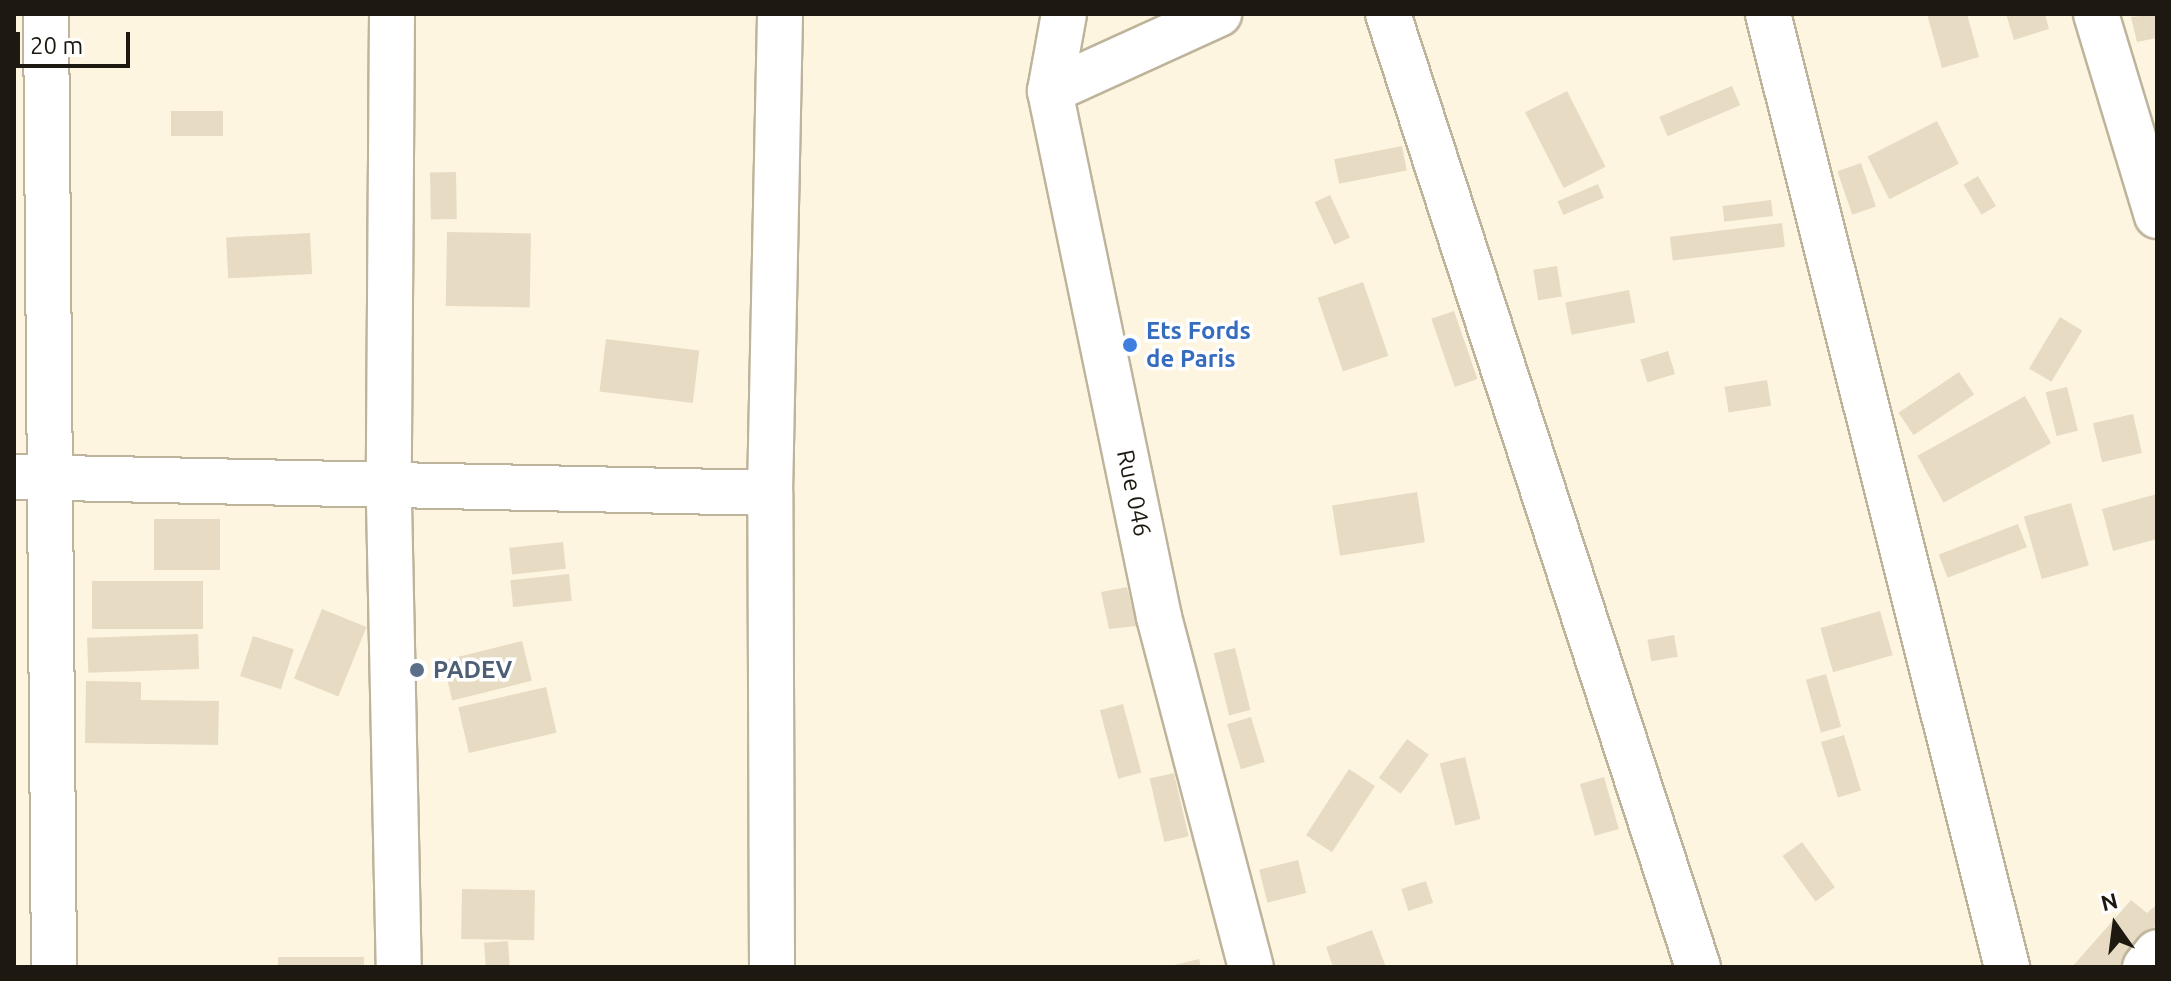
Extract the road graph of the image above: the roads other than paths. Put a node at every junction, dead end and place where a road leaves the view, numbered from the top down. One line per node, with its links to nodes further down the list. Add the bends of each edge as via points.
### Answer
1 (46, 14): 11 (street)
2 (392, 14): 12 (street)
3 (780, 14): 13 (street)
4 (1064, 14): 9 (street, Rue 046)
5 (1219, 14): 9 (street)
6 (1388, 14): 19 (street)
7 (1768, 14): 20 (street)
8 (2096, 14): 10 (street)
9 (1050, 91): 18 (street, Rue 046 / Rue 046, via 1159,617)
10 (2157, 216)
11 (31, 477): 12 (street); 15 (street)
12 (389, 485): 13 (street); 16 (street)
13 (770, 493): 17 (street)
14 (2157, 952): 21 (street)
15 (54, 967)
16 (399, 967)
17 (772, 967)
18 (1251, 967)
19 (1698, 967)
20 (2007, 967)
21 (2145, 967)

